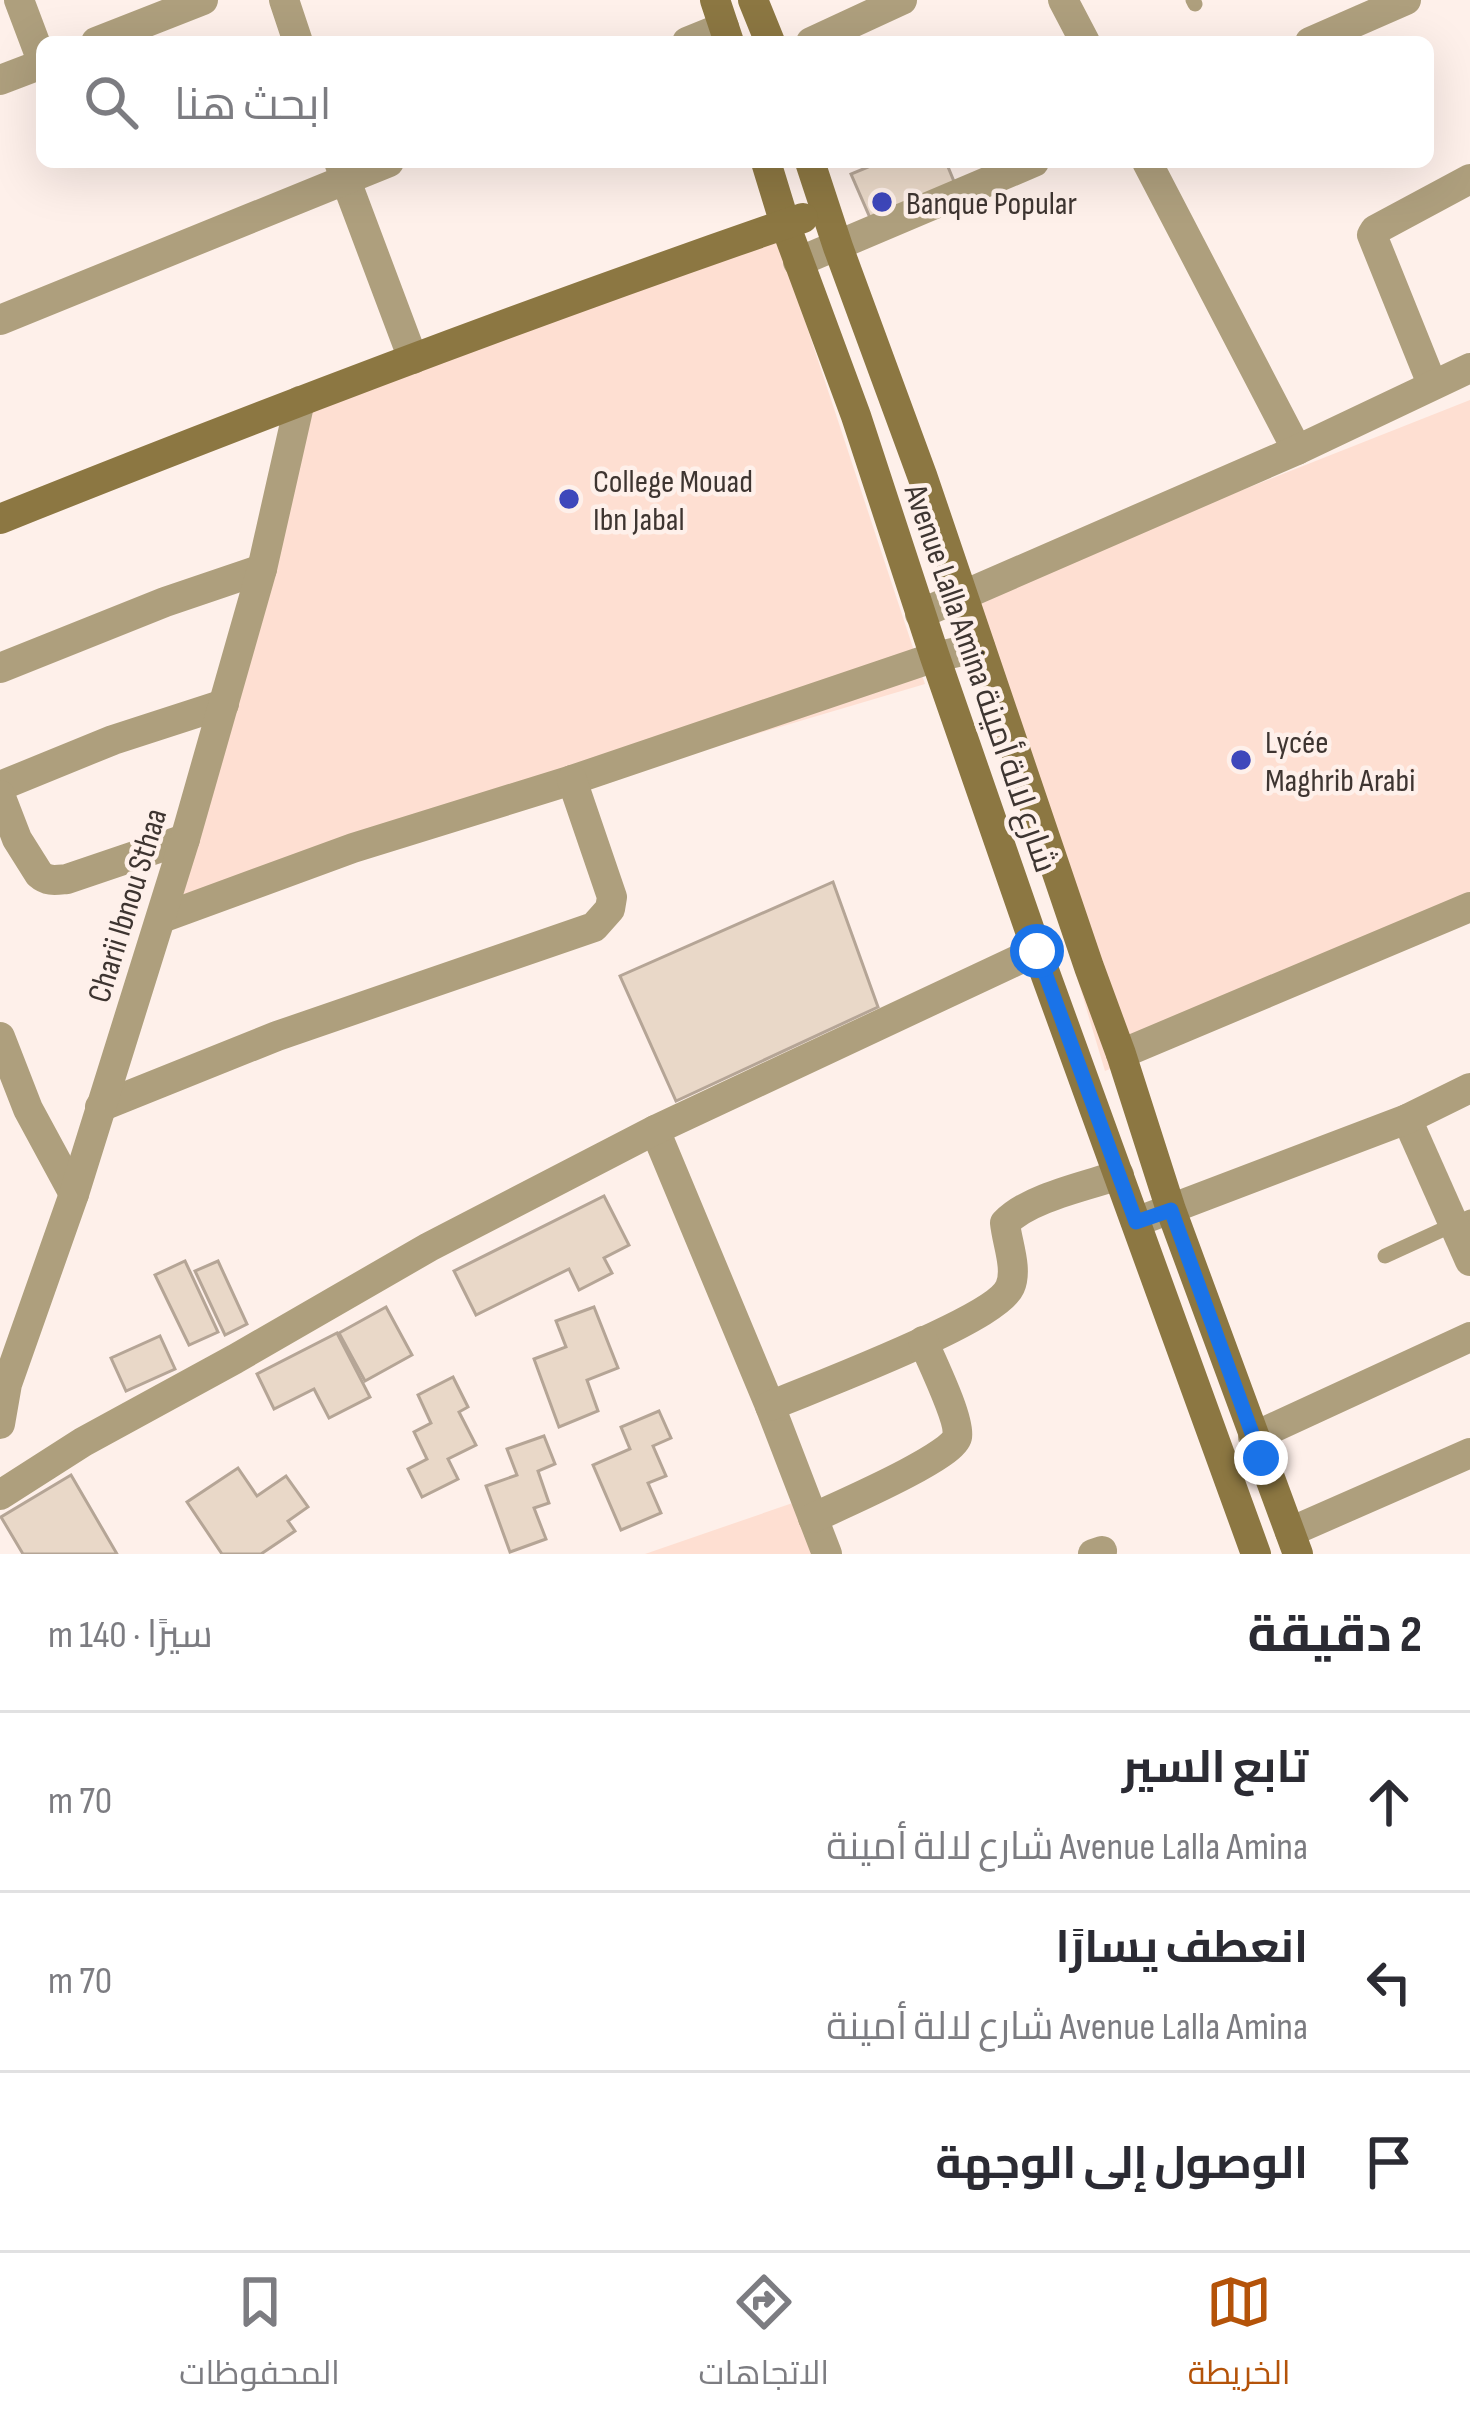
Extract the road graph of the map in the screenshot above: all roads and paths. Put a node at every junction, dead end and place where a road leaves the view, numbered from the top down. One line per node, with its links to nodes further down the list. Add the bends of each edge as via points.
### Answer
1 (19, 0): 14 (street)
2 (203, 0): 8 (street)
3 (284, 0): 9 (street)
4 (753, 0): 10 (street)
5 (902, 0): 11 (street)
6 (1063, 0): 12 (street)
7 (1406, 0): 13 (street)
8 (111, 36)
9 (296, 36)
10 (768, 36)
11 (824, 36)
12 (1081, 36)
13 (1324, 36)
14 (36, 46)
15 (36, 65): 16 (street)
16 (0, 80)
17 (768, 168): 24 (street, Avenue Lalla Amina شارع لالة أمينة)
18 (812, 168): 23 (street, Avenue Lalla Amina شارع لالة أمينة)
19 (1020, 168): 25 (street)
20 (1150, 168): 32 (street)
21 (343, 170): 27 (street, via 225,231); 28 (street)
22 (1470, 178): 30 (street, via 1372,235)
23 (825, 210): 24 (street); 25 (street, Avenue Lalla Amina شارع لالة أمينة)
24 (784, 224): 26 (street, Avenue Lalla Amina شارع لالة أمينة); 28 (street)
25 (838, 247): 26 (street); 35 (street, Avenue Lalla Amina شارع لالة أمينة)
26 (798, 262): 36 (street, Avenue Lalla Amina شارع لالة أمينة)
27 (0, 320)
28 (412, 359): 31 (street)
29 (1470, 368): 30 (street)
30 (1432, 384): 32 (street)
31 (300, 401): 33 (street); 34 (street, Charii Ibnou Sthaa)
32 (1298, 450): 35 (street)
33 (0, 519)
34 (262, 569): 39 (street); 40 (street, Charii Ibnou Sthaa)
35 (963, 595): 36 (street); 37 (street, Avenue Lalla Amina شارع لالة أمينة)
36 (920, 614): 38 (street, Avenue Lalla Amina شارع لالة أمينة)
37 (980, 646): 38 (street); 49 (street, Avenue Lalla Amina شارع لالة أمينة)
38 (935, 657): 41 (street); 47 (street, Avenue Lalla Amina شارع لالة أمينة)
39 (0, 668)
40 (224, 704): 42 (street, via 113,740); 43 (street, Charii Ibnou Sthaa)
41 (572, 780): 46 (street); 51 (street, via 612,897 594,927 277,1036)
42 (0, 790): 44 (street)
43 (185, 839): 44 (street, via 67,879 44,879); 46 (street, Charii Ibnou Sthaa)
44 (8, 842)
45 (1470, 907): 49 (street)
46 (162, 918): 51 (street, Charii Ibnou Sthaa)
47 (1037, 951): 53 (street); 54 (street, Avenue Lalla Amina شارع لالة أمينة)
48 (0, 1037): 55 (street)
49 (1121, 1054): 56 (street, Avenue Lalla Amina شارع لالة أمينة)
50 (1470, 1088): 52 (street)
51 (100, 1107): 55 (street, Charii Ibnou Sthaa)
52 (1407, 1119): 56 (street); 57 (street)
53 (655, 1130): 63 (street); 67 (street, via 429,1247)
54 (1119, 1175): 58 (street, Avenue Lalla Amina شارع لالة أمينة); 62 (street, via 1009,1218 1014,1275 1003,1299)
55 (74, 1194): 64 (street, Charii Ibnou Sthaa)
56 (1171, 1210): 58 (street); 65 (street, Avenue Lalla Amina شارع لالة أمينة)
57 (1462, 1221): 59 (lane); 60 (street)
58 (1136, 1222): 71 (street, Avenue Lalla Amina شارع لالة أمينة)
59 (1385, 1256)
60 (1470, 1261)
61 (1470, 1337): 65 (street)
62 (923, 1341): 63 (street); 68 (street, via 955,1419 955,1443)
63 (770, 1406): 68 (street)
64 (0, 1424)
65 (1253, 1437): 69 (street, Avenue Lalla Amina شارع لالة أمينة)
66 (1470, 1453): 69 (street)
67 (0, 1495)
68 (813, 1518): 70 (street)
69 (1294, 1543)
70 (826, 1554)
71 (1256, 1554)

